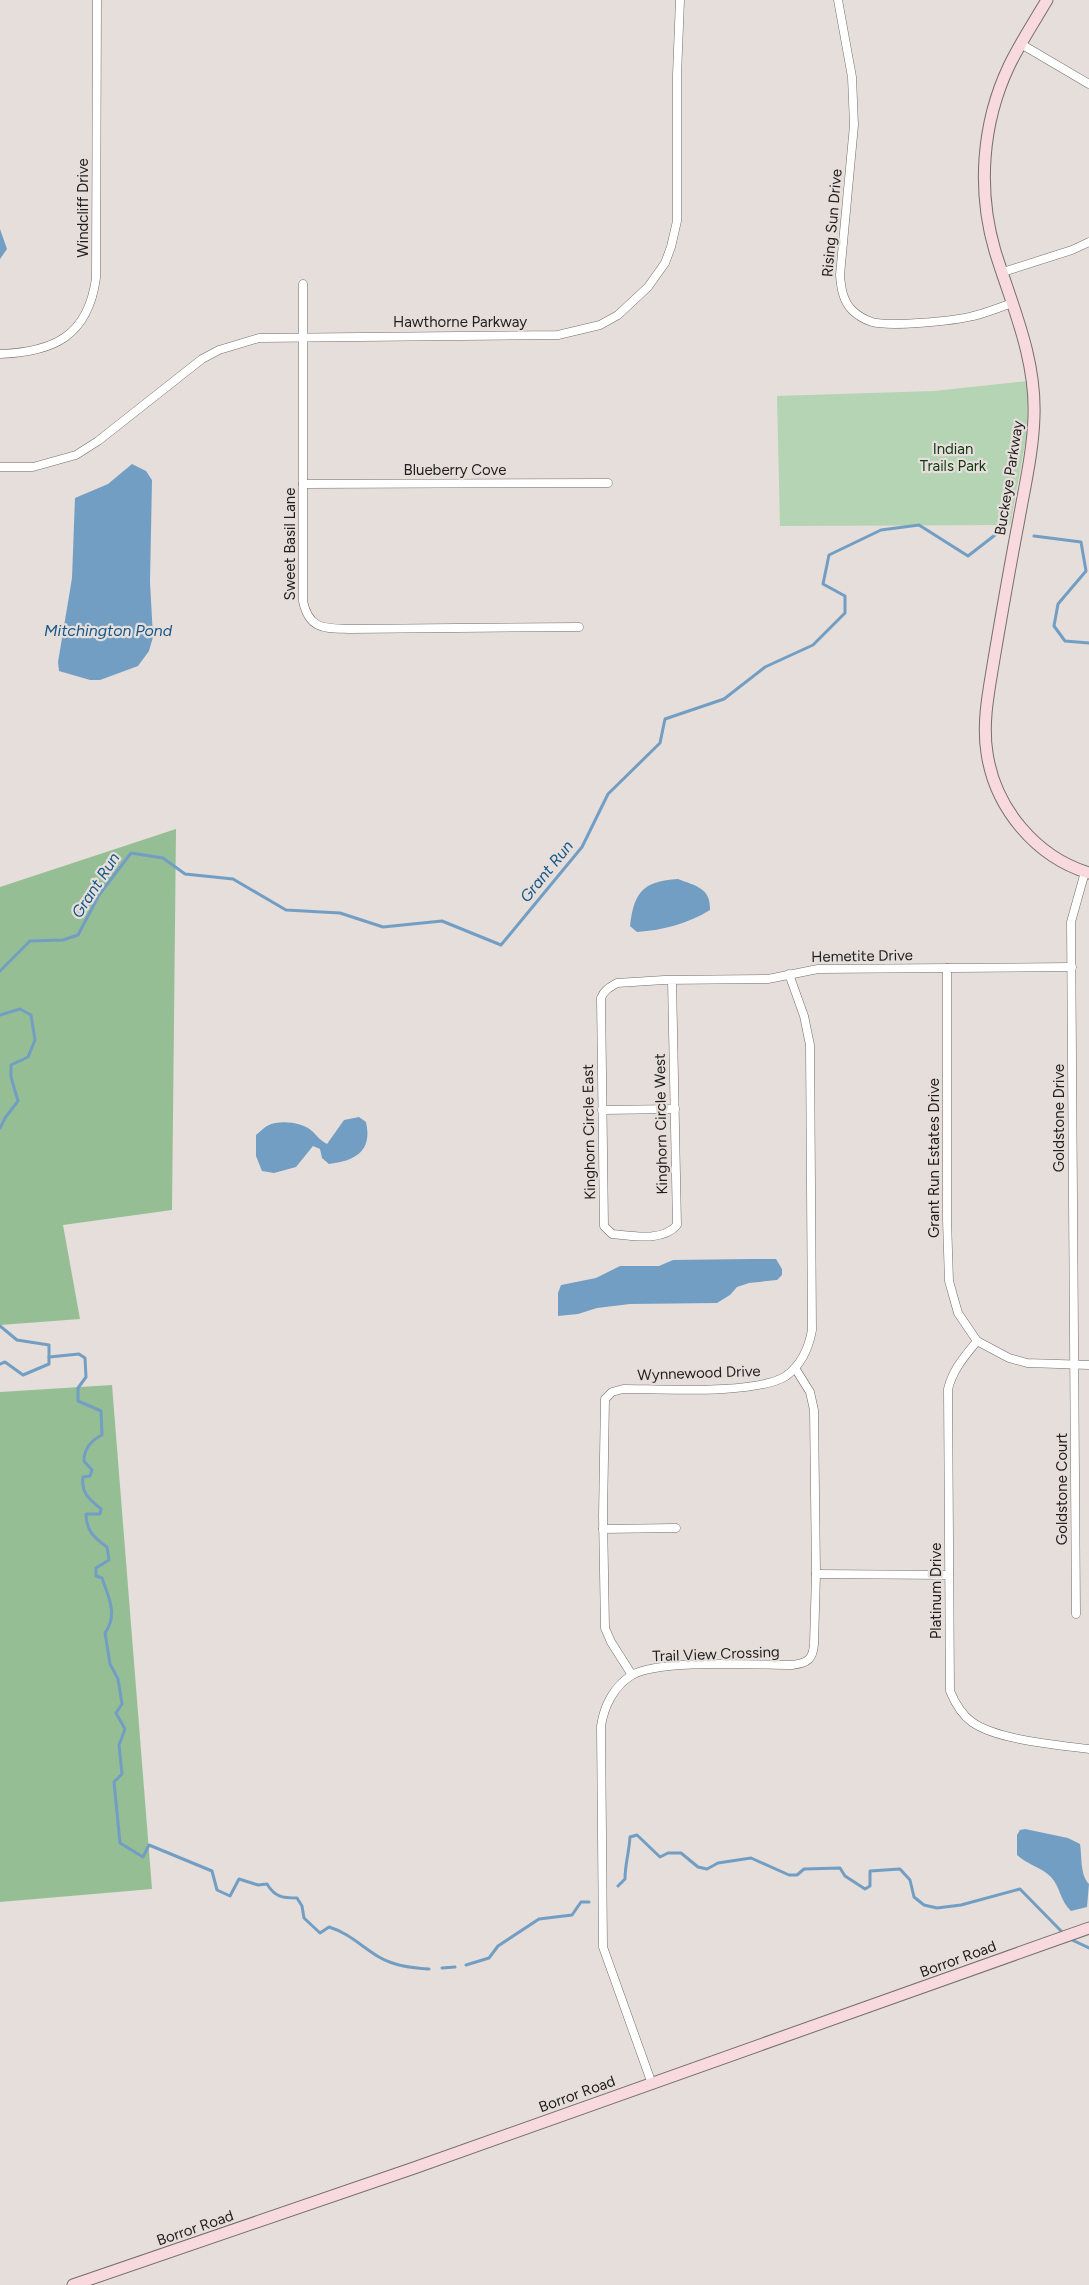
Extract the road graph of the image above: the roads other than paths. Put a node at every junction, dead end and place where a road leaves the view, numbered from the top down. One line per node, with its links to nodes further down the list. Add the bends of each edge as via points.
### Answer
1 (96, 0): 12 (street, Windcliff Drive, via 96,278 92,298 79,324 54,344 25,353)
2 (680, 0): 11 (street, Hawthorne Parkway, via 677,220 672,247 664,263 635,302 600,325 558,335)
3 (838, 0): 10 (street, Rising Sun Drive, via 854,102 840,275 844,298 861,316 884,324 973,316)
4 (1046, 0): 5 (street, Buckeye Parkway)
5 (1021, 44): 6 (street); 8 (street, Buckeye Parkway, via 1000,90 986,144 987,208 995,251)
6 (1089, 84)
7 (1089, 242): 8 (street)
8 (1003, 272): 10 (street, Buckeye Parkway)
9 (303, 284): 11 (street, Sweet Basil Lane)
10 (1013, 303): 17 (street, Buckeye Parkway, via 1029,356 1034,417 987,703 987,754 1000,796 1019,825 1049,853)
11 (303, 336): 13 (street, Hawthorne Parkway, via 259,338 219,350 180,375 98,441 76,454 33,467); 15 (street, Sweet Basil Lane)
12 (0, 354)
13 (0, 468)
14 (608, 483): 15 (street, Blueberry Cove)
15 (303, 484): 16 (street, Sweet Basil Lane, via 303,601 305,612 323,628)
16 (579, 627)
17 (1087, 873): 18 (street, Goldstone Drive, via 1071,922)
18 (1072, 967): 19 (street, Hemetite Drive); 27 (street, Goldstone Drive)
19 (947, 968): 20 (street, Hemetite Drive, via 818,969); 26 (street, Grant Run Estates Drive, via 949,1281 958,1313)
20 (789, 974): 21 (street, Hemetite Drive, via 768,979); 29 (street, Wynnewood Drive, via 804,1016 811,1072 812,1330 805,1354)
21 (672, 980): 22 (street, Hemetite Drive, via 617,984 605,991); 23 (street, Kinghorn Circle West)
22 (601, 998): 24 (street, Kinghorn Circle East)
23 (675, 1109): 24 (street); 25 (street, Kinghorn Circle West, via 677,1225 670,1233)
24 (602, 1110): 25 (street, Kinghorn Circle East, via 604,1226 612,1234)
25 (639, 1236)
26 (977, 1341): 27 (street, via 1027,1363); 33 (street, Platinum Drive, via 959,1362 948,1389)
27 (1075, 1365): 28 (street); 34 (street, Goldstone Court)
28 (1089, 1365)
29 (794, 1368): 31 (street, Wynnewood Drive, via 786,1376 768,1384 747,1388 623,1389 607,1396 603,1405); 32 (street, Trail View Crossing, via 810,1392 814,1410)
30 (676, 1528): 31 (street)
31 (603, 1529): 35 (street, Wynnewood Drive, via 606,1628)
32 (816, 1574): 33 (street); 35 (street, Trail View Crossing, via 813,1653 803,1664 675,1666 651,1668)
33 (949, 1575): 36 (street, Platinum Drive, via 950,1691 965,1716 996,1733)
34 (1076, 1614)
35 (632, 1676): 38 (street, Trail View Crossing, via 610,1699 601,1726 602,1929 607,1960)
36 (1089, 1749)
37 (1089, 1928): 38 (street, Borror Road)
38 (652, 2084): 39 (street, Borror Road)
39 (73, 2285)

